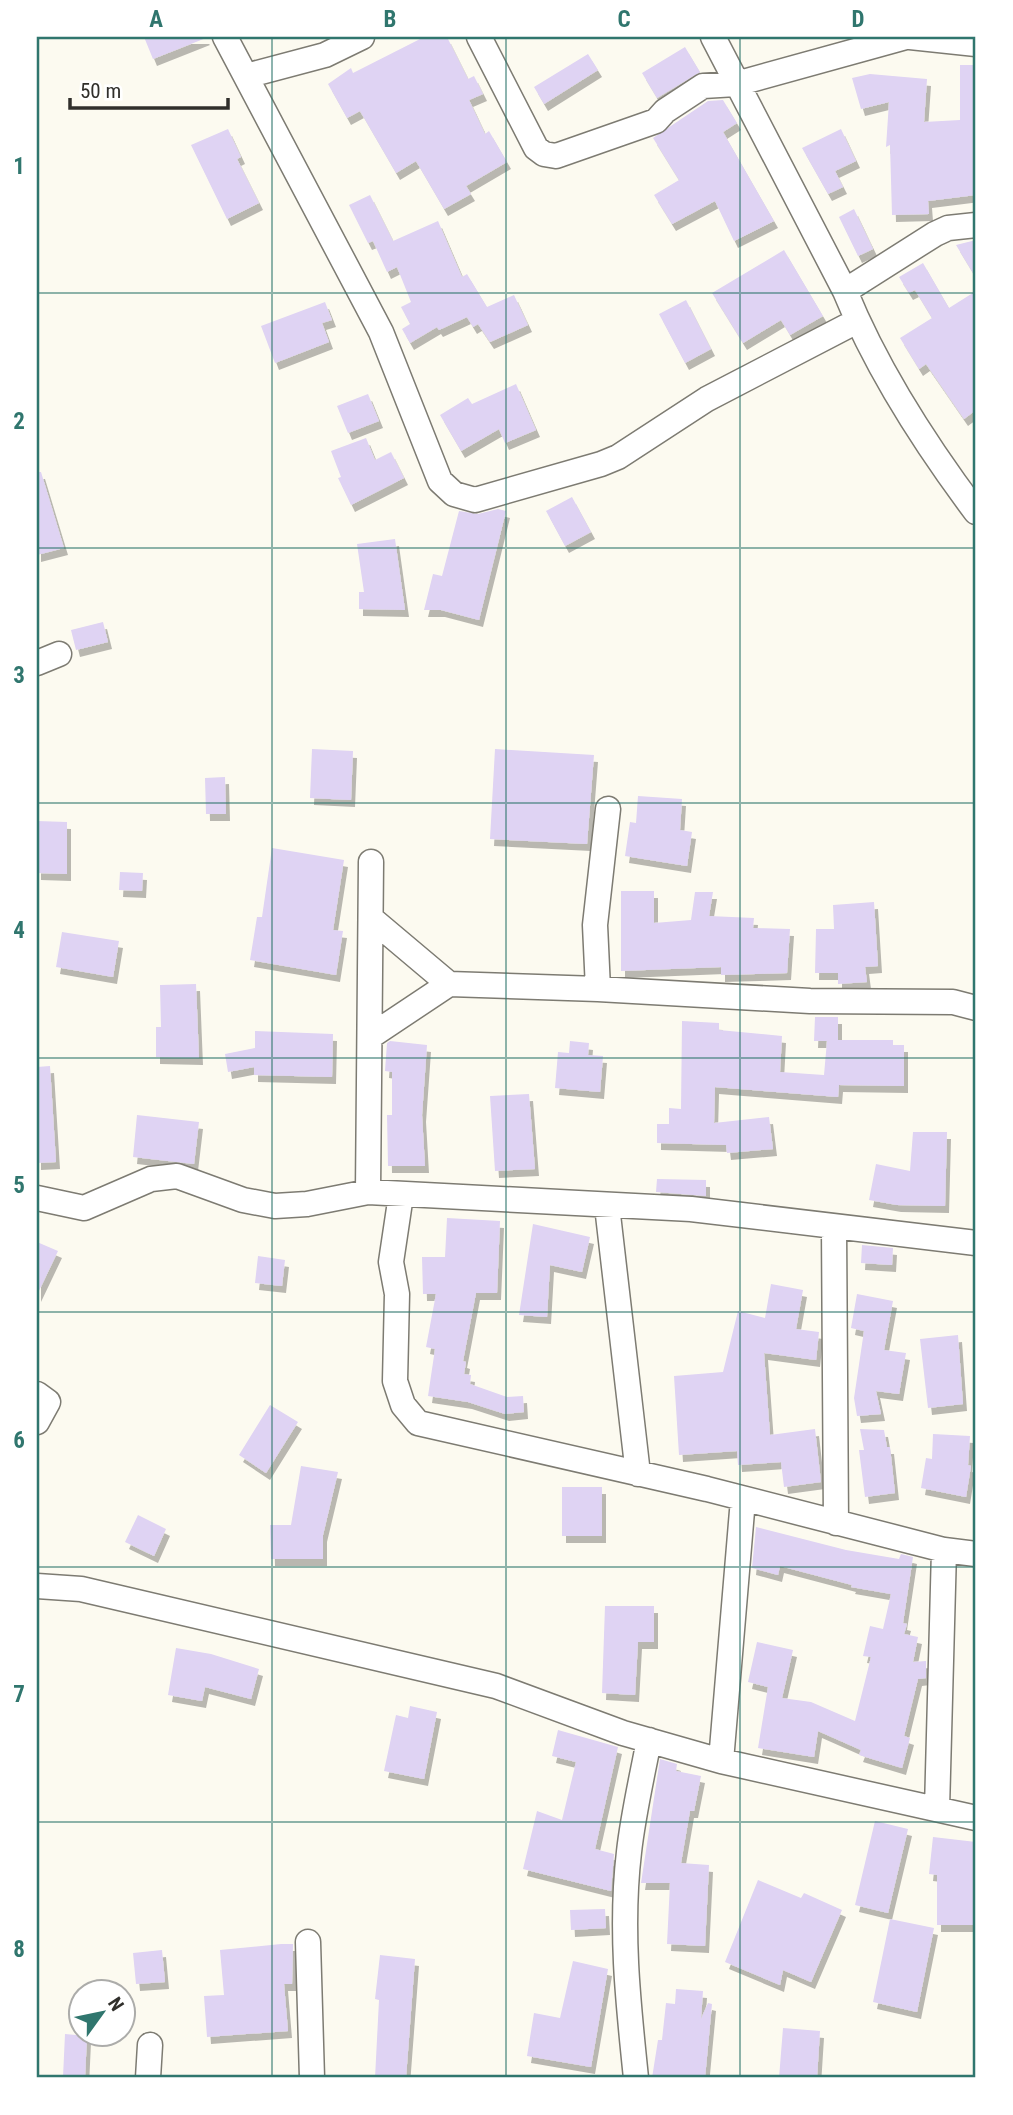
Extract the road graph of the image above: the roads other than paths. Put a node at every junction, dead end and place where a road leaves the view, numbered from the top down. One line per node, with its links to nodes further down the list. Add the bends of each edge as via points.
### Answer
1 (225, 37): 7 (street)
2 (362, 37): 7 (street, via 325,55)
3 (479, 37): 8 (street, via 536,148 544,154 556,156 656,121 703,86)
4 (713, 37): 8 (street)
5 (908, 37): 6 (street); 8 (street)
6 (976, 44)
7 (246, 76): 11 (street, via 381,332 440,481 454,494 475,500 618,457 707,400)
8 (736, 84): 10 (street)
9 (976, 225): 10 (street, via 935,234)
10 (845, 291): 11 (street)
11 (858, 321): 12 (street, via 936,460)
12 (976, 512)
13 (608, 808): 17 (street, via 595,925)
14 (371, 862): 15 (street)
15 (373, 920): 16 (street); 19 (street)
16 (449, 984): 17 (street); 19 (street)
17 (598, 989): 18 (street, via 810,1001 953,1002)
18 (976, 1008)
19 (371, 1036): 20 (street)
20 (368, 1192): 21 (street); 22 (street, via 275,1206 243,1200 177,1176 163,1176 84,1208)
21 (401, 1195): 23 (street); 28 (street, via 391,1262 397,1294 395,1381 403,1405 418,1423)
22 (37, 1198)
23 (607, 1206): 24 (street, via 708,1210); 28 (street)
24 (834, 1228): 25 (street); 30 (street)
25 (976, 1243)
26 (37, 1394): 27 (street, via 48,1402)
27 (37, 1422)
28 (638, 1474): 29 (street)
29 (743, 1500): 30 (street); 35 (street)
30 (836, 1523): 31 (street)
31 (944, 1550): 32 (street); 36 (street)
32 (976, 1554)
33 (37, 1586): 34 (street, via 81,1589 496,1686)
34 (649, 1740): 35 (street); 42 (street, via 629,1849 625,1918)
35 (721, 1761): 36 (street)
36 (937, 1809): 37 (street)
37 (976, 1818)
38 (308, 1942): 41 (street)
39 (150, 2045): 40 (street)
40 (148, 2078)
41 (312, 2078)
42 (636, 2078)

